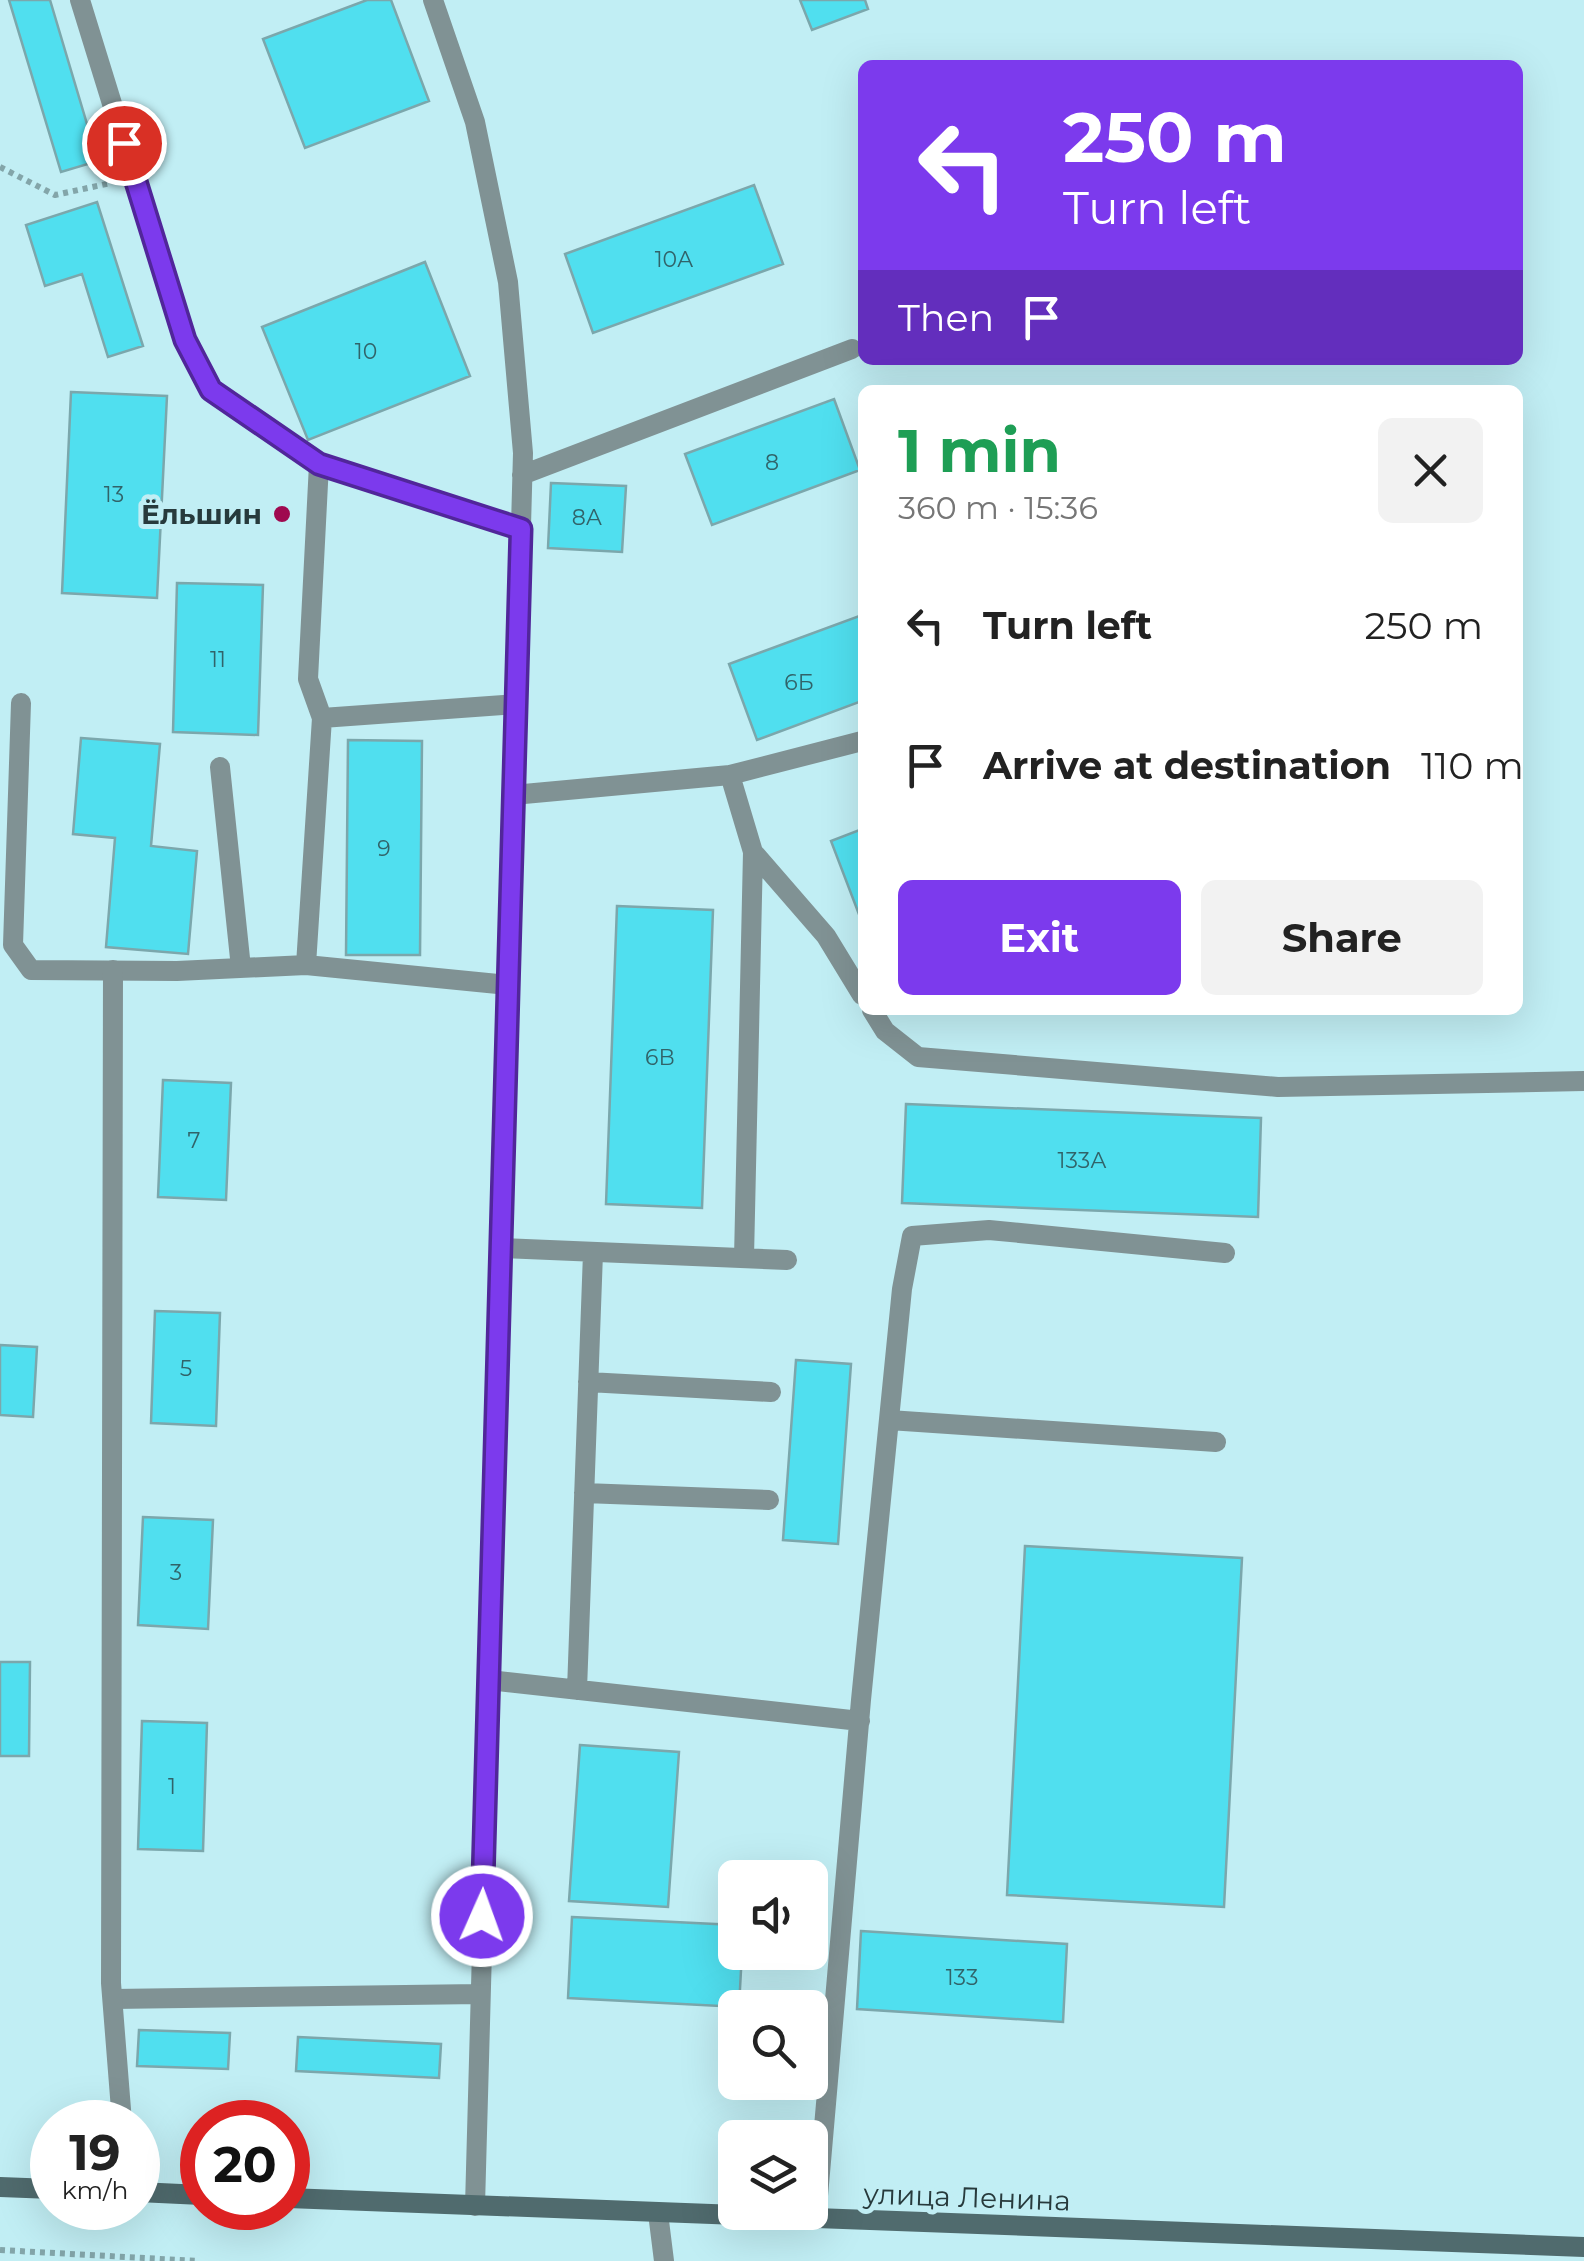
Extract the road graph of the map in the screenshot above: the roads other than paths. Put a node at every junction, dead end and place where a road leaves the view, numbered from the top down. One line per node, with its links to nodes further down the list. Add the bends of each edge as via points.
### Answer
1 (80, 0): 4 (street, via 185,340 211,390)
2 (432, 0): 5 (street, via 475,122 508,282)
3 (852, 349): 5 (street)
4 (319, 464): 6 (street); 9 (street, via 308,680)
5 (522, 475): 6 (street)
6 (521, 529): 8 (street)
7 (20, 703): 17 (street, via 13,946 31,970)
8 (516, 704): 9 (street); 13 (street)
9 (322, 718): 15 (street)
10 (858, 743): 12 (street)
11 (220, 767): 16 (street)
12 (730, 775): 13 (street); 14 (street)
13 (513, 795): 18 (street)
14 (752, 852): 19 (street, via 826,936); 25 (street)
15 (306, 965): 16 (street); 18 (street)
16 (241, 968): 17 (street)
17 (113, 970): 37 (street)
18 (508, 985): 22 (street)
19 (858, 988)
20 (875, 1015): 21 (street, via 885,1032 918,1057 1278,1086)
21 (1584, 1081)
22 (501, 1248): 24 (street); 33 (street)
23 (1225, 1252): 29 (street, via 989,1230 912,1236)
24 (593, 1253): 25 (street); 27 (street)
25 (744, 1258): 26 (street)
26 (786, 1260)
27 (588, 1382): 28 (street); 31 (street)
28 (771, 1392)
29 (889, 1420): 30 (street); 35 (street)
30 (1216, 1442)
31 (584, 1493): 32 (street); 34 (street)
32 (769, 1500)
33 (489, 1680): 34 (street); 36 (street)
34 (578, 1690): 35 (street)
35 (860, 1721): 39 (street)
36 (480, 1994): 37 (street); 43 (street)
37 (112, 1999): 38 (street)
38 (120, 2100)
39 (825, 2120)
40 (0, 2187): 41 (main road)
41 (30, 2188)
42 (310, 2199): 43 (main road, улица Ленина)
43 (475, 2206): 44 (main road, улица Ленина)
44 (658, 2212): 45 (main road, улица Ленина); 48 (street)
45 (718, 2214)
46 (828, 2218): 47 (main road, улица Ленина)
47 (1584, 2247)
48 (664, 2261)

